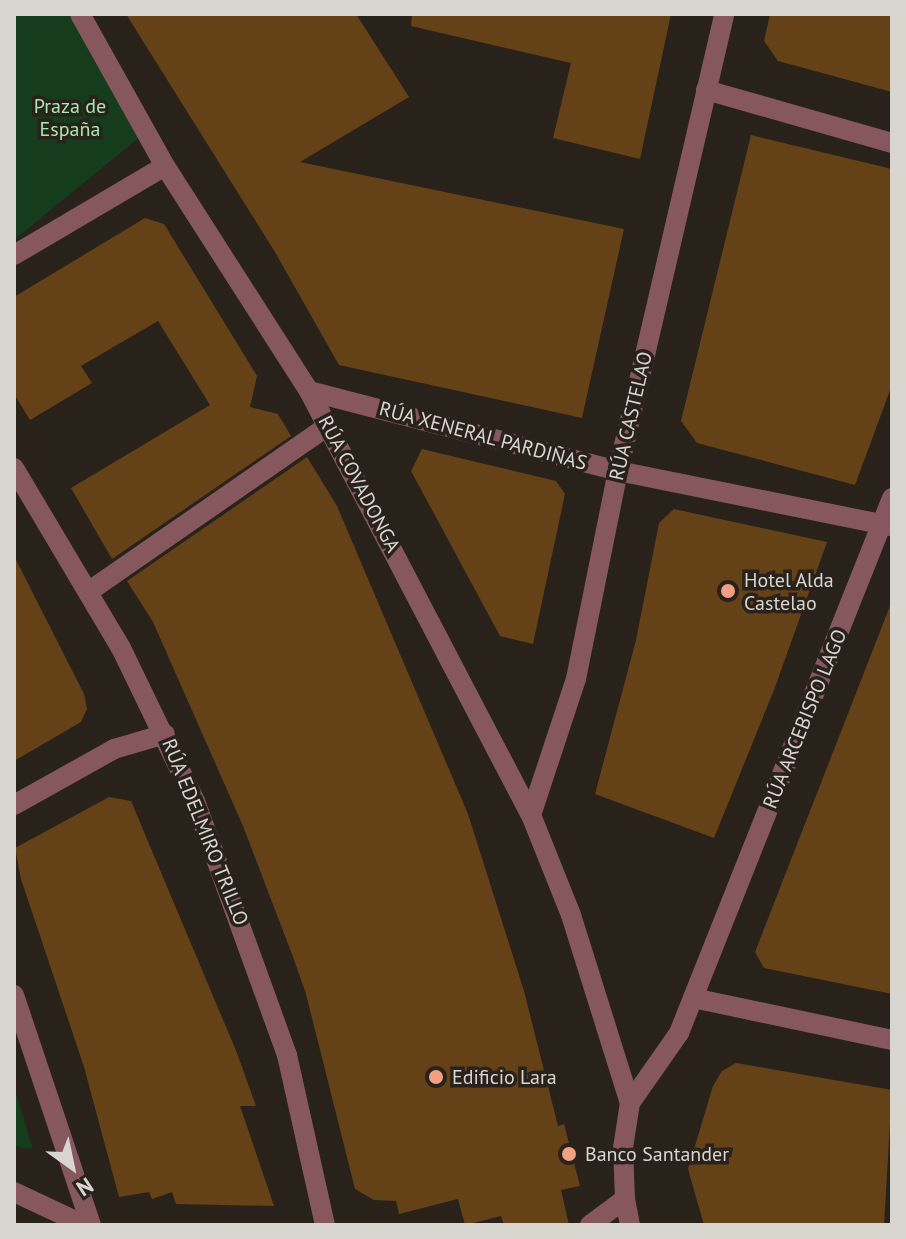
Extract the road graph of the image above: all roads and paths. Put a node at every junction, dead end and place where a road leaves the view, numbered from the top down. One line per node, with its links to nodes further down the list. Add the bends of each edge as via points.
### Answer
1 (80, 14): 5 (street)
2 (724, 14): 3 (street, RÚA CASTELAO)
3 (706, 90): 4 (street); 10 (street, RÚA CASTELAO)
4 (892, 143)
5 (165, 166): 6 (street); 7 (street, RÚA COVADONGA)
6 (14, 255)
7 (309, 391): 8 (street, RÚA COVADONGA); 10 (street, RÚA XENERAL PARDIÑAS)
8 (328, 426): 13 (street); 16 (street, RÚA COVADONGA)
9 (14, 468): 13 (street, RÚA EDELMIRO TRILLO)
10 (618, 471): 12 (street, RÚA XENERAL PARDIÑAS); 16 (street, RÚA CASTELAO, via 576,679)
11 (892, 498): 12 (street, RÚA ARCEBISPO LAGO)
12 (887, 525): 18 (street, RÚA ARCEBISPO LAGO)
13 (88, 592): 14 (street, RÚA EDELMIRO TRILLO)
14 (165, 734): 15 (street, via 114,749); 25 (street, RÚA EDELMIRO TRILLO, via 234,900 287,1055)
15 (14, 805)
16 (531, 815): 20 (street, RÚA COVADONGA, via 571,915)
17 (14, 995): 24 (street)
18 (693, 998): 19 (street); 20 (street, RÚA ARCEBISPO LAGO, via 679,1033)
19 (892, 1040)
20 (630, 1103): 22 (street, via 623,1148)
21 (14, 1192): 23 (street)
22 (625, 1199): 26 (street); 27 (street)
23 (84, 1225)
24 (91, 1225)
25 (325, 1225)
26 (590, 1225)
27 (630, 1225)

